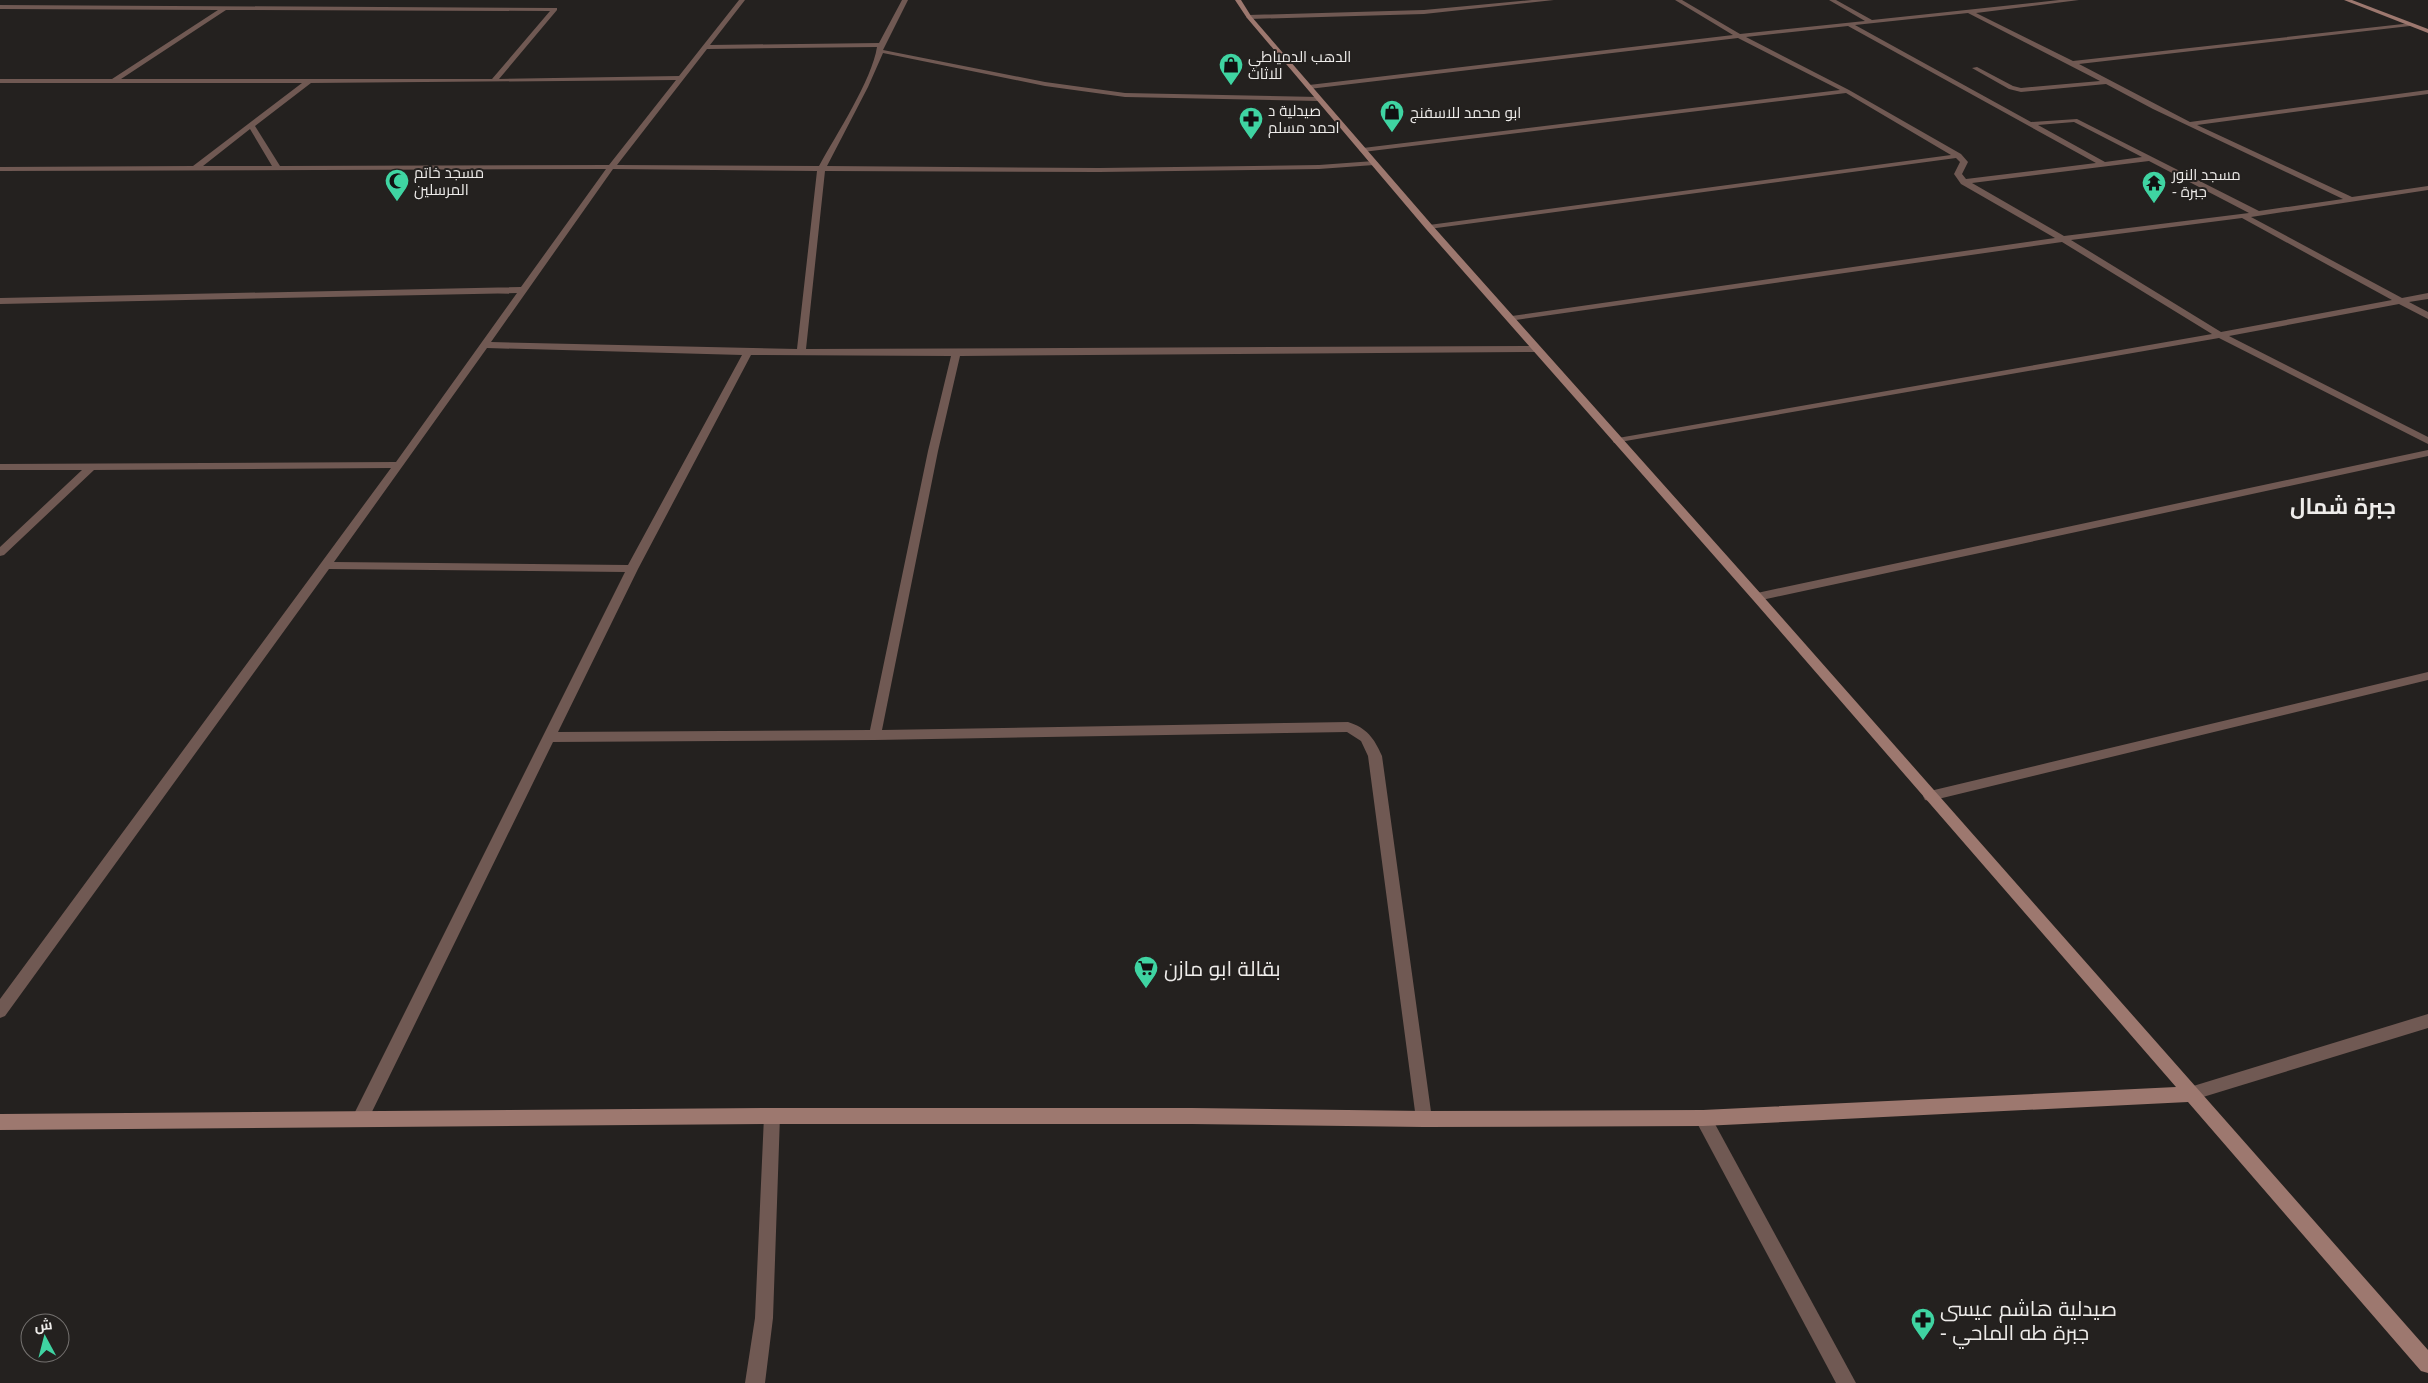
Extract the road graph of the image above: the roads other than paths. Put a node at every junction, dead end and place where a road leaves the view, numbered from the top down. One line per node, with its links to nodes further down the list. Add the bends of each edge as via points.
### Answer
1 (358, 0): 11 (street)
2 (742, 0): 20 (street)
3 (905, 0): 21 (street)
4 (1238, 0): 14 (street)
5 (1551, 0): 14 (street, via 1424,12)
6 (1678, 0): 19 (street)
7 (1832, 0): 15 (street)
8 (2076, 0): 13 (street)
9 (2347, 0): 16 (street)
10 (0, 7): 12 (street)
11 (346, 8): 12 (street); 27 (street, via 557,6)
12 (223, 9): 28 (street)
13 (1970, 12): 15 (street); 22 (street)
14 (1249, 18): 30 (street)
15 (1873, 23): 17 (street)
16 (2410, 24): 18 (street); 22 (street)
17 (1850, 25): 19 (street); 34 (street)
18 (2428, 31)
19 (1739, 36): 30 (street); 31 (street)
20 (705, 47): 21 (street); 24 (street)
21 (881, 48): 33 (street, via 1045,84 1125,95); 46 (street, via 865,87)
22 (2072, 63): 29 (street)
23 (1975, 68): 29 (street, via 2011,88 2021,90)
24 (681, 78): 27 (street); 42 (street)
25 (0, 81): 28 (street)
26 (310, 81): 27 (street); 28 (street); 36 (street)
27 (494, 81)
28 (112, 82)
29 (2108, 82): 35 (street)
30 (1309, 87): 33 (street)
31 (1847, 91): 37 (street); 38 (street)
32 (2428, 92): 35 (street)
33 (1319, 99): 37 (street)
34 (2031, 124): 39 (street, via 2075,120); 41 (street)
35 (2189, 124): 49 (street)
36 (252, 126): 44 (street); 45 (street)
37 (1363, 150): 40 (street)
38 (1958, 156): 47 (street, via 1964,162 1958,174); 52 (street)
39 (2148, 159): 41 (street); 50 (street)
40 (1374, 163): 46 (street, via 1319,167 1098,170); 52 (street)
41 (2103, 164): 47 (street)
42 (611, 167): 44 (street); 46 (street); 54 (street)
43 (0, 169): 45 (street)
44 (278, 169): 45 (street)
45 (194, 170)
46 (821, 170): 64 (street)
47 (1964, 182): 53 (street)
48 (2428, 188): 49 (street)
49 (2352, 200): 50 (street)
50 (2258, 214): 51 (street)
51 (2243, 216): 53 (street); 57 (street)
52 (1429, 227): 59 (street)
53 (2063, 238): 59 (street); 60 (street)
54 (525, 290): 56 (street); 61 (street)
55 (2428, 296): 57 (street)
56 (0, 301)
57 (2401, 301): 58 (street); 60 (street)
58 (2428, 316)
59 (1512, 318): 62 (street)
60 (2220, 335): 66 (street); 67 (street)
61 (486, 345): 63 (street); 69 (street)
62 (1536, 349): 65 (street); 66 (street)
63 (748, 352): 64 (street); 74 (street)
64 (801, 352): 65 (street)
65 (956, 353): 77 (street)
66 (1618, 441): 75 (street)
67 (2428, 441)
68 (2428, 453): 75 (street)
69 (400, 465): 71 (street); 73 (street)
70 (0, 467): 71 (street)
71 (91, 467): 72 (street)
72 (0, 554)
73 (325, 565): 74 (street); 80 (street)
74 (632, 569): 78 (street)
75 (1756, 598): 79 (street)
76 (2428, 676): 79 (street)
77 (875, 735): 78 (street); 86 (street, via 1348,727 1363,733 1375,756)
78 (549, 737): 85 (street)
79 (1930, 796): 82 (street)
80 (0, 1011)
81 (2428, 1021): 82 (street)
82 (2190, 1094): 84 (street); 88 (street)
83 (772, 1116): 85 (street); 86 (street); 89 (street, via 764,1318)
84 (1702, 1118): 86 (street); 90 (street)
85 (360, 1119): 87 (street)
86 (1424, 1119)
87 (0, 1122)
88 (2428, 1364)
89 (755, 1383)
90 (1846, 1383)

